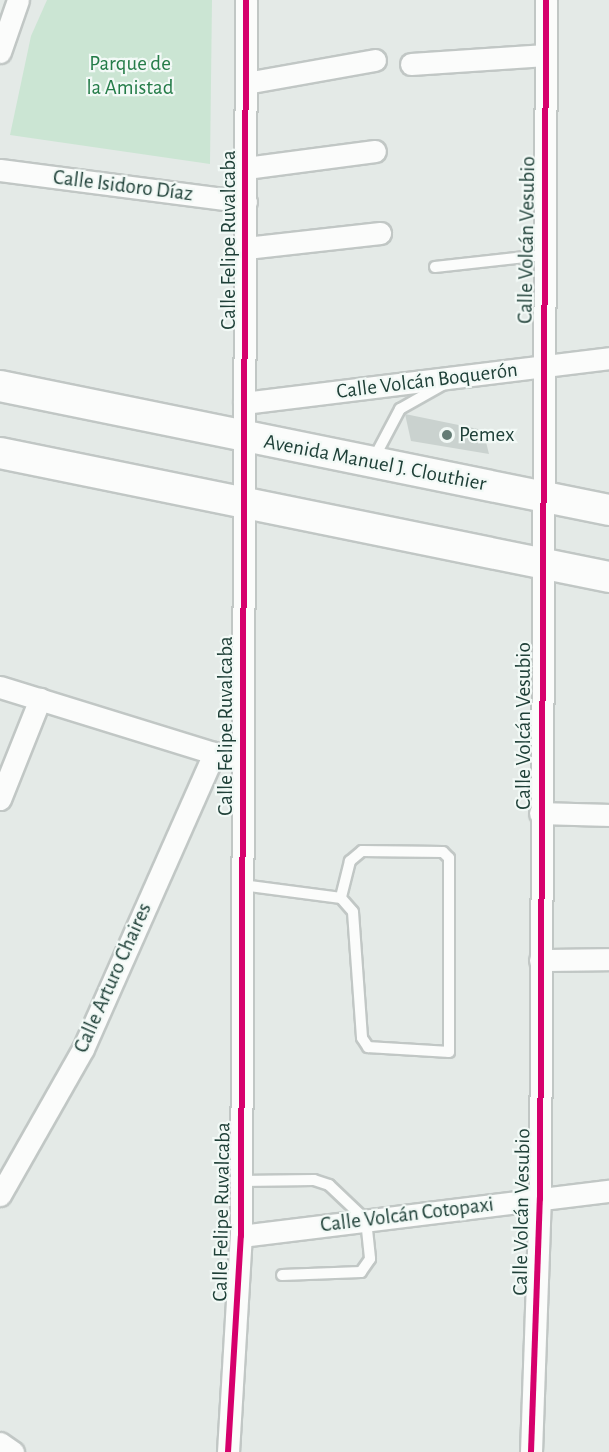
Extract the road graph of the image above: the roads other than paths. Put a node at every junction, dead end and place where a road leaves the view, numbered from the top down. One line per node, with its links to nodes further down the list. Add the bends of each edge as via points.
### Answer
1 (18, 0): 4 (street)
2 (246, 0): 8 (street, Calle Felipe Ruvalcaba)
3 (546, 0): 5 (street, Calle Volcán Vesubio)
4 (0, 52)
5 (546, 55): 7 (street); 15 (street, Calle Volcán Vesubio)
6 (375, 60): 8 (street)
7 (411, 64)
8 (246, 83): 10 (street, Calle Felipe Ruvalcaba)
9 (375, 151): 10 (street)
10 (246, 168): 12 (street, Calle Felipe Ruvalcaba)
11 (0, 170): 12 (street, Calle Isidoro Díaz)
12 (246, 202): 14 (street, Calle Felipe Ruvalcaba)
13 (380, 232): 14 (street)
14 (246, 248): 21 (street, Calle Felipe Ruvalcaba)
15 (543, 255): 16 (lane); 18 (street, Calle Volcán Vesubio)
16 (435, 267)
17 (609, 358): 18 (street, Calle Volcán Boquerón)
18 (542, 366): 19 (street, Calle Volcán Boquerón); 25 (street, Calle Volcán Vesubio)
19 (456, 378): 21 (street, Calle Volcán Boquerón); 24 (lane, via 400,409)
20 (0, 386): 22 (main road, Avenida Manuel J. Clouthier)
21 (244, 403): 22 (street, Calle Felipe Ruvalcaba)
22 (244, 437): 24 (main road, Avenida Manuel J. Clouthier); 26 (street, Calle Felipe Ruvalcaba)
23 (0, 453): 26 (main road)
24 (371, 463): 25 (main road, Avenida Manuel J. Clouthier)
25 (541, 496): 27 (main road, Avenida Manuel J. Clouthier); 28 (street, Calle Volcán Vesubio)
26 (244, 504): 28 (main road); 33 (street, Calle Felipe Ruvalcaba)
27 (609, 510)
28 (541, 563): 29 (main road); 35 (street, Calle Volcán Vesubio)
29 (609, 577)
30 (0, 687): 31 (street)
31 (40, 699): 32 (street); 34 (street)
32 (214, 753): 33 (street); 43 (street, Calle Arturo Chaires, via 82,1049)
33 (243, 763): 37 (street, Calle Felipe Ruvalcaba)
34 (0, 799)
35 (540, 813): 36 (street); 40 (street, Calle Volcán Vesubio)
36 (609, 815)
37 (242, 885): 38 (lane); 41 (street, Calle Felipe Ruvalcaba)
38 (341, 898): 38 (lane, via 353,912 362,1038 368,1047 449,1052 449,858 443,852 362,851 350,861)
39 (609, 959): 40 (street)
40 (540, 960): 44 (street, Calle Volcán Vesubio)
41 (241, 1181): 45 (lane, via 314,1180 329,1185); 46 (street, Calle Felipe Ruvalcaba)
42 (609, 1191): 44 (street, Calle Volcán Cotopaxi)
43 (0, 1195)
44 (540, 1199): 45 (street, Calle Volcán Cotopaxi); 51 (street, Calle Volcán Vesubio)
45 (366, 1220): 46 (street, Calle Volcán Cotopaxi); 47 (lane, via 370,1259 361,1272)
46 (241, 1236): 50 (street, Calle Felipe Ruvalcaba)
47 (282, 1275)
48 (0, 1443): 49 (street)
49 (13, 1452)
50 (228, 1452)
51 (531, 1452)

